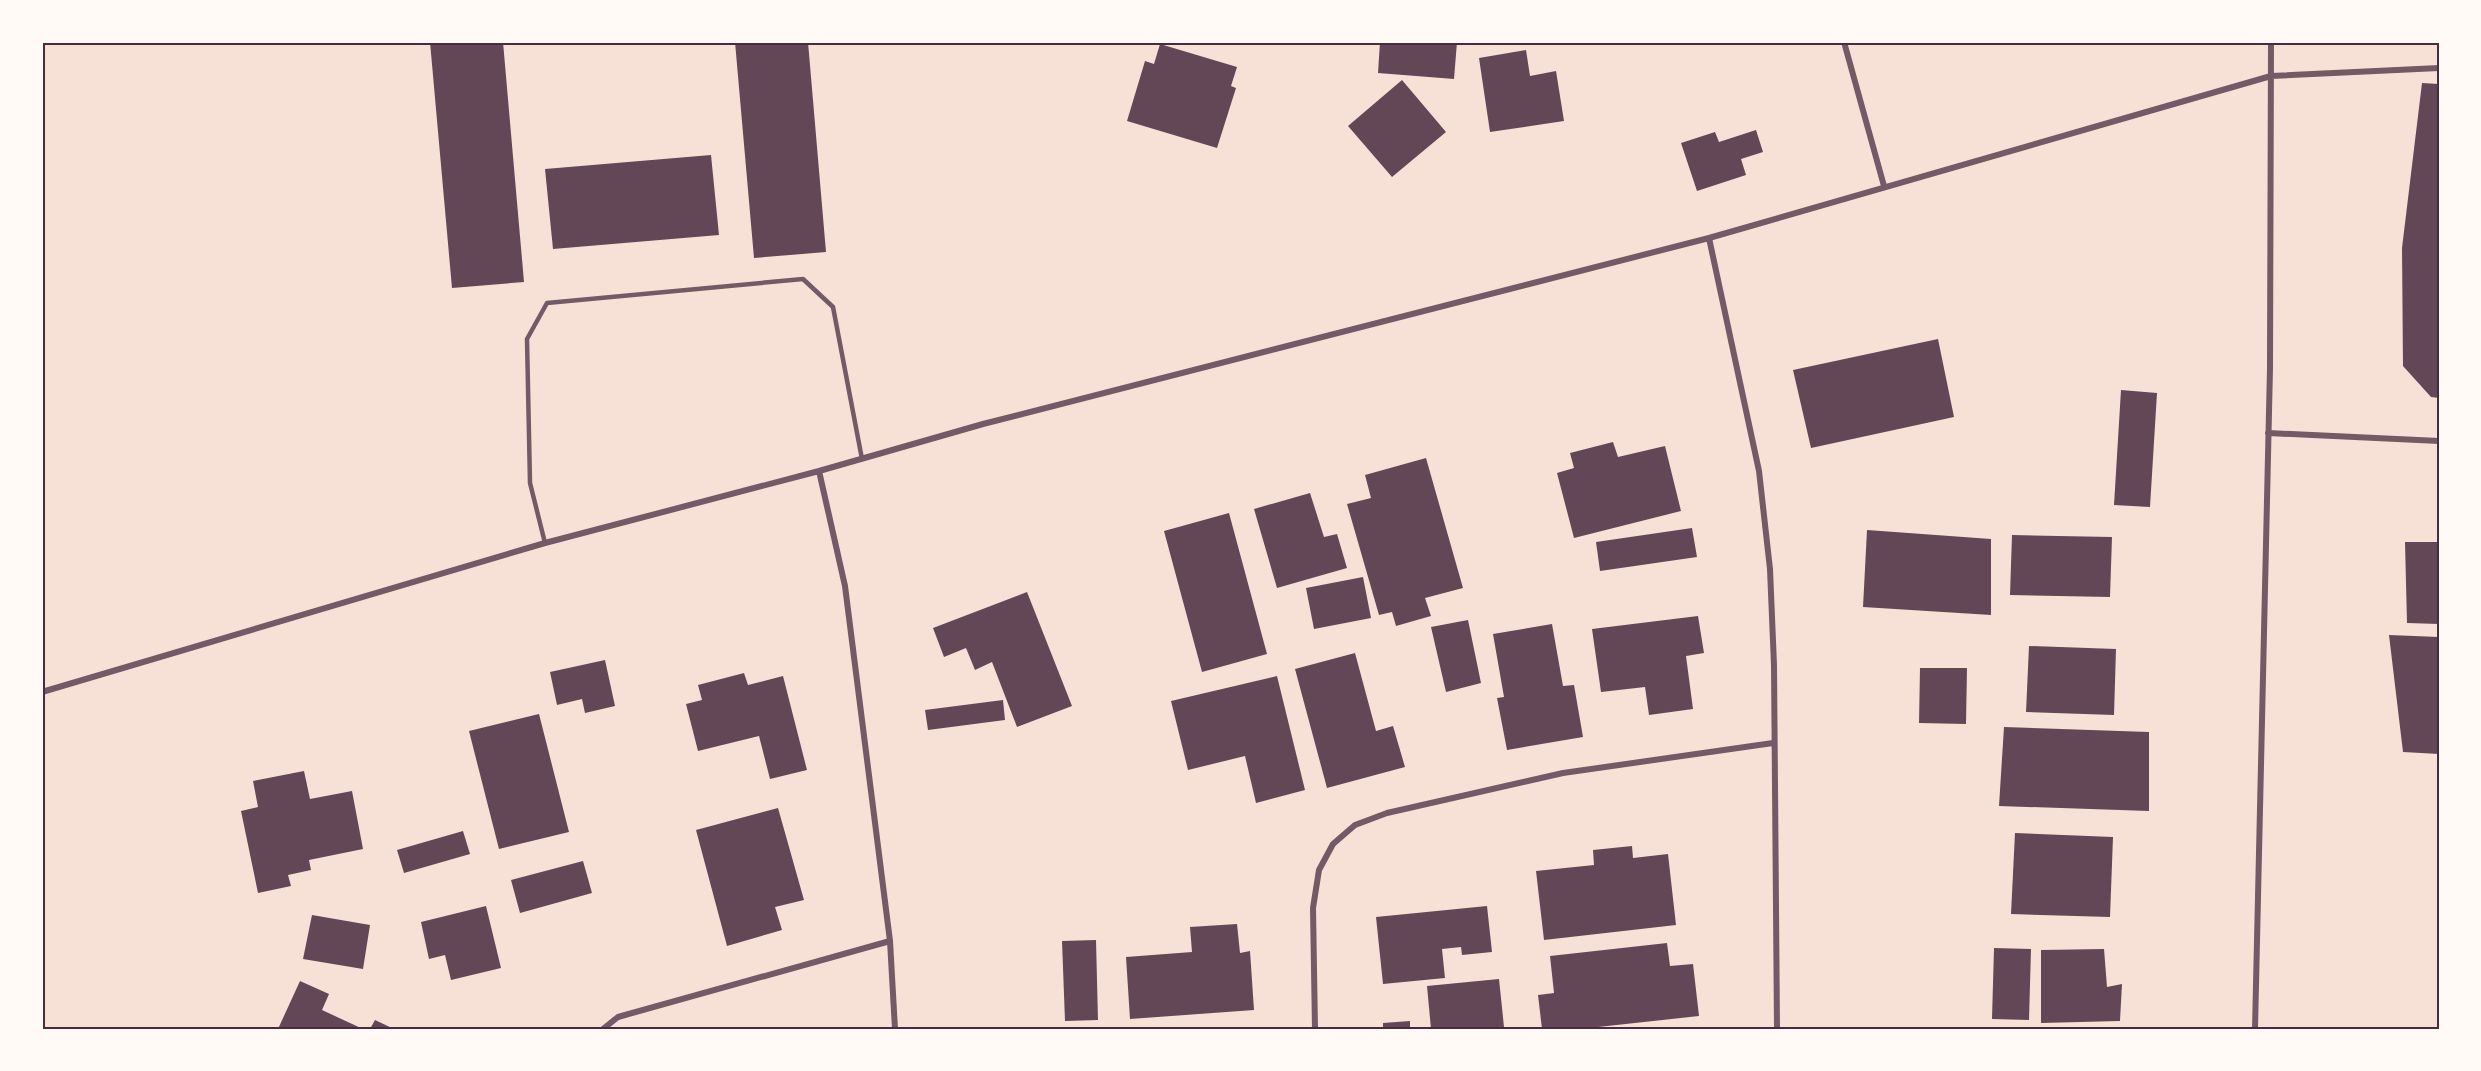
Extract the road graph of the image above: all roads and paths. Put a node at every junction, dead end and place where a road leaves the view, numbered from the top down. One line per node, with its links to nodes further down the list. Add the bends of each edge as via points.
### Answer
1 (1845, 42): 5 (street)
2 (2271, 42): 4 (street)
3 (2439, 68): 4 (street)
4 (2271, 76): 5 (street); 7 (street)
5 (1884, 186): 6 (street)
6 (1709, 238): 9 (street, via 983,424); 13 (street, via 1759,471 1770,569)
7 (2268, 433): 8 (street); 19 (street)
8 (2439, 441)
9 (862, 459): 10 (street); 11 (lane, via 833,307 802,279 547,303 527,339 530,483)
10 (819, 471): 11 (street); 14 (street, via 845,586)
11 (545, 543): 12 (street)
12 (42, 692)
13 (1773, 743): 17 (street, via 1563,773 1387,813 1355,825 1333,844 1319,870 1313,908); 18 (street)
14 (890, 941): 15 (street, via 618,1017); 16 (street)
15 (603, 1029)
16 (895, 1029)
17 (1315, 1029)
18 (1777, 1029)
19 (2255, 1029)

